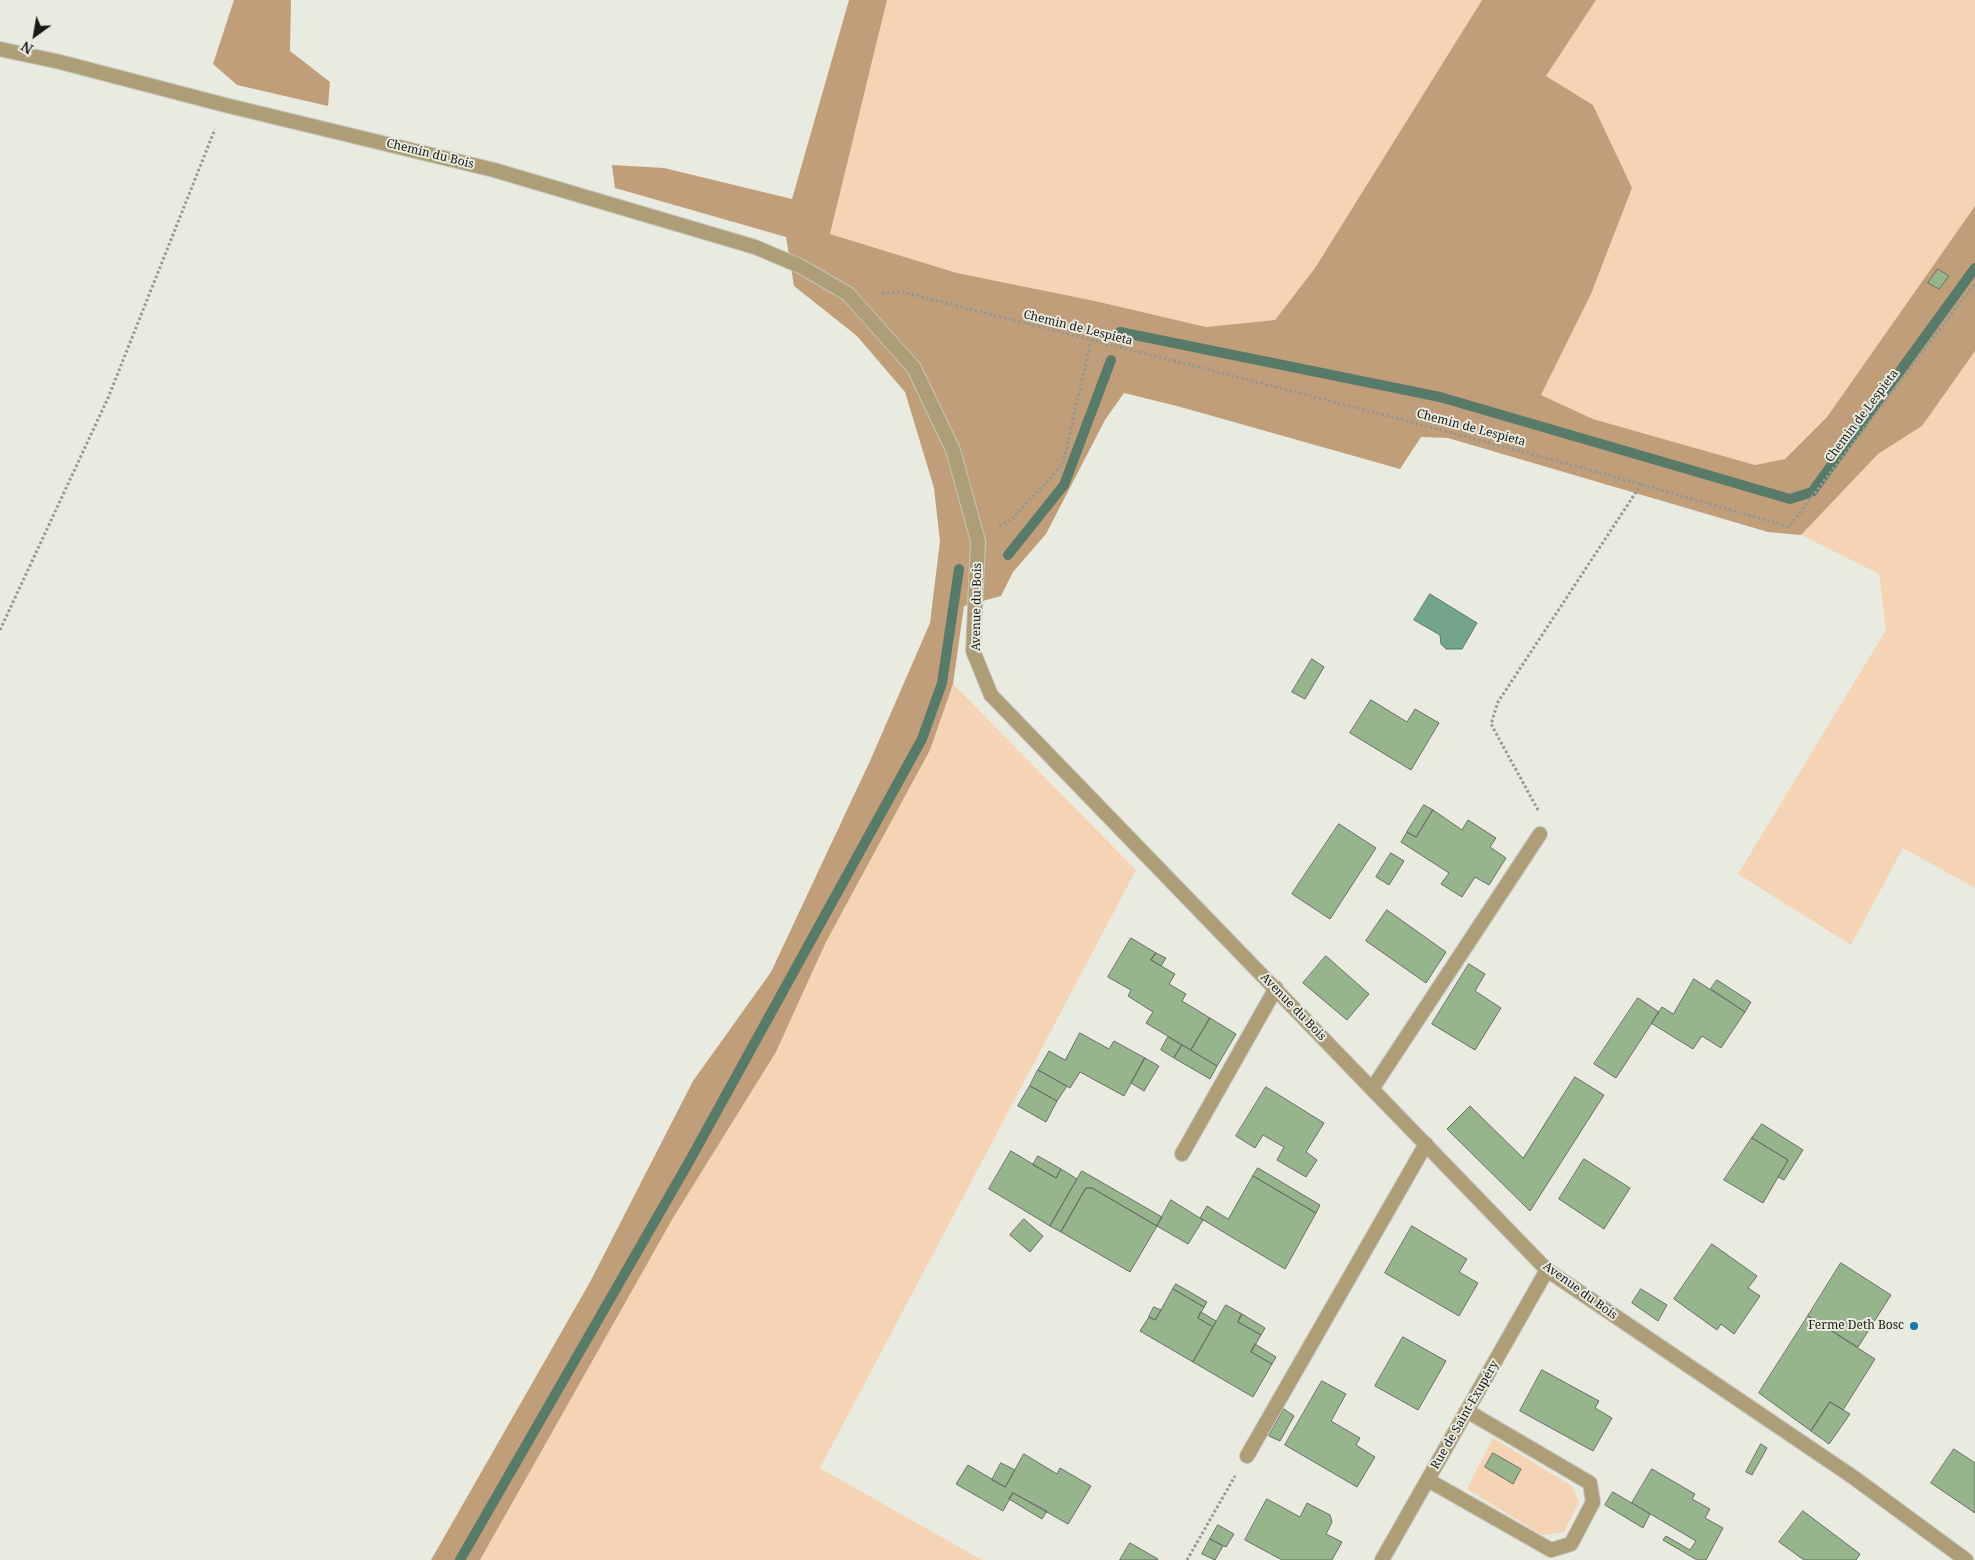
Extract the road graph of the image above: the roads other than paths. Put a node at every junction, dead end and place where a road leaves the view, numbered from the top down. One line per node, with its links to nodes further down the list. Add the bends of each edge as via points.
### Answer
1 (0, 49): 2 (street, Chemin du Bois, via 494,170 755,247 800,266)
2 (848, 294): 4 (street, Avenue du Bois, via 914,368 953,450 978,541 973,651 992,695)
3 (1540, 834): 5 (street)
4 (1276, 988): 5 (street, Avenue du Bois); 7 (street)
5 (1372, 1088): 6 (street, Avenue du Bois)
6 (1426, 1144): 8 (street, Avenue du Bois); 10 (street)
7 (1182, 1154)
8 (1547, 1270): 9 (street, Rue de Saint-Exupéry); 13 (street, Avenue du Bois, via 1853,1477)
9 (1467, 1411): 11 (street, Rue de Saint-Exupéry); 11 (street, via 1590,1483 1593,1502 1571,1544 1550,1550)
10 (1246, 1456)
11 (1428, 1480): 12 (street, Rue de Saint-Exupéry)
12 (1382, 1560)
13 (1966, 1560)

